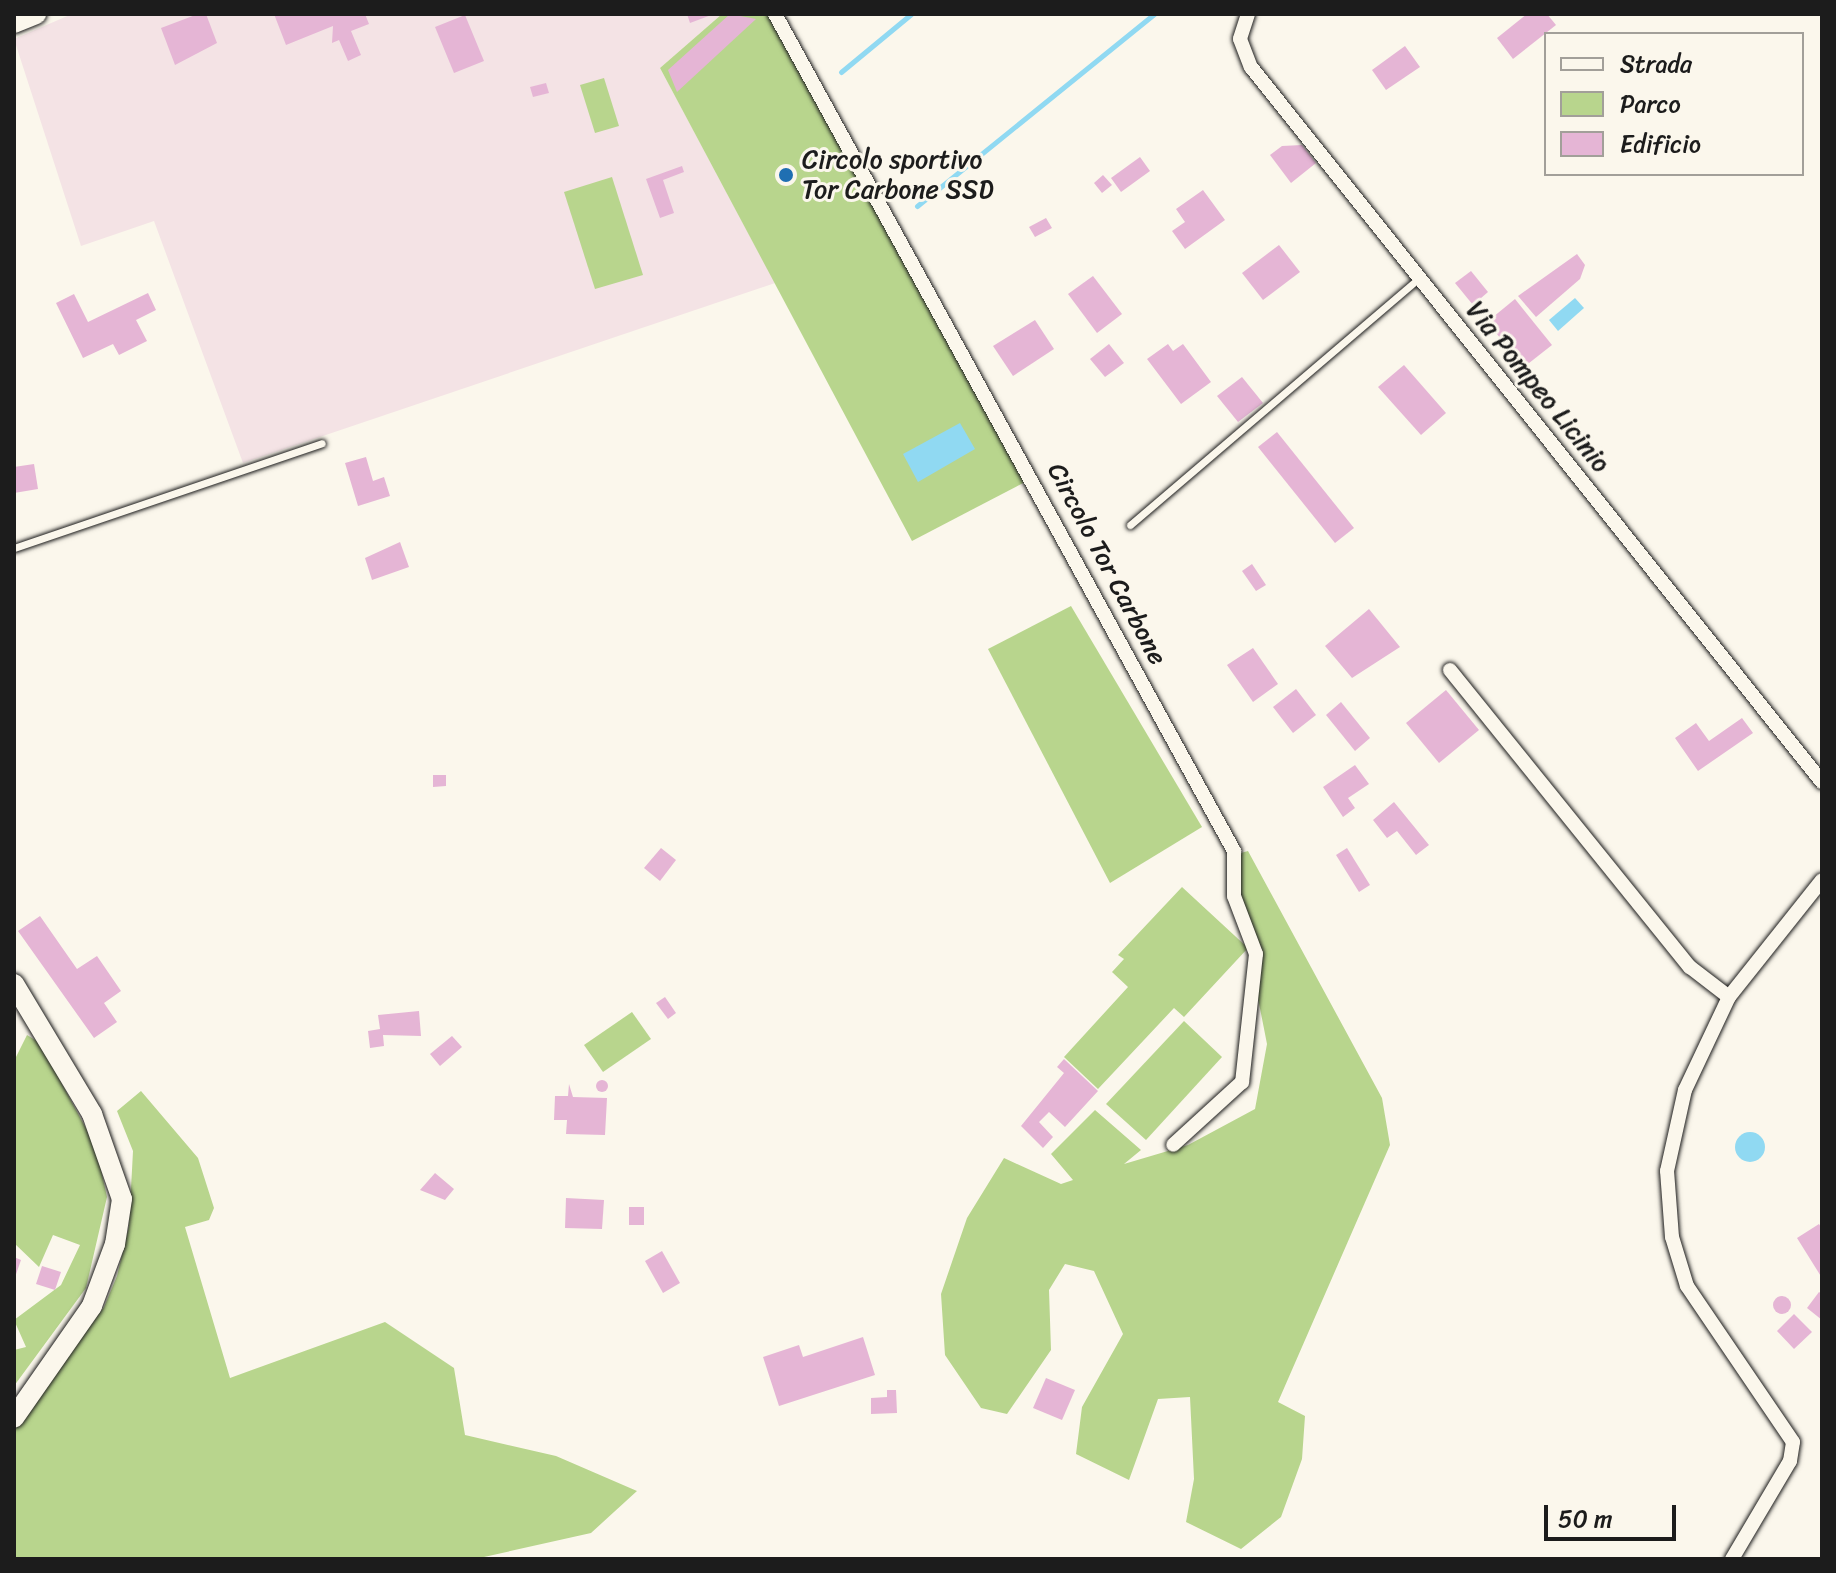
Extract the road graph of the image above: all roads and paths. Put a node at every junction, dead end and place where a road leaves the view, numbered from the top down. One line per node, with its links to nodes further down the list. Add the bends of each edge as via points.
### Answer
1 (36, 14): 4 (main road)
2 (775, 14): 14 (street, Circolo Tor Carbone, via 1234,851 1234,896 1256,954 1242,1082)
3 (1248, 14): 5 (street, Via Pompeo Licinio, via 1240,39 1251,67)
4 (14, 23)
5 (1419, 278): 7 (lane); 10 (street, Via Pompeo Licinio)
6 (322, 443): 8 (lane)
7 (1130, 525)
8 (14, 548)
9 (1450, 670): 13 (street, via 1690,967)
10 (1822, 782)
11 (1822, 880): 13 (street)
12 (14, 984): 15 (main road, via 87,1103 122,1199 115,1244 92,1306)
13 (1729, 997): 16 (street, via 1685,1090 1667,1171 1672,1237 1687,1286 1793,1442 1790,1461)
14 (1173, 1145)
15 (14, 1418)
16 (1732, 1559)

